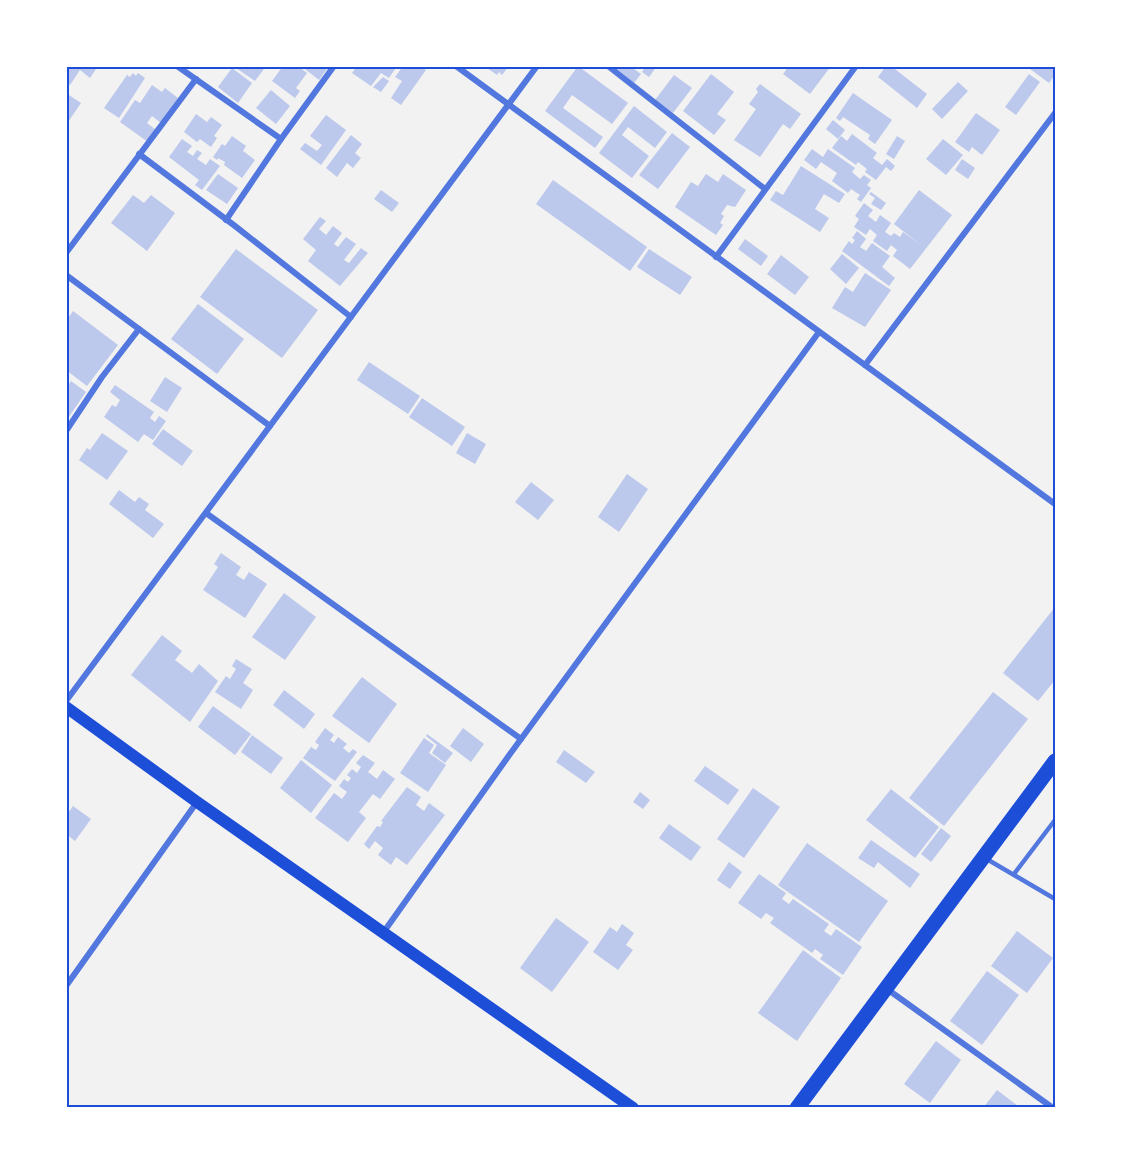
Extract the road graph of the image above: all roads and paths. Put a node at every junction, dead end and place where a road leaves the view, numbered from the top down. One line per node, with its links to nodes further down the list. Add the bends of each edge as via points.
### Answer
1 (177, 66): 7 (street)
2 (334, 66): 10 (street)
3 (456, 66): 8 (street)
4 (537, 66): 8 (street)
5 (608, 66): 12 (street)
6 (856, 66): 12 (street)
7 (195, 79): 10 (street); 11 (street)
8 (508, 105): 15 (street); 17 (street)
9 (1055, 113): 20 (street)
10 (281, 139): 13 (street)
11 (139, 154): 13 (street); 14 (street)
12 (765, 189): 15 (street)
13 (226, 220): 17 (street)
14 (66, 253)
15 (716, 257): 19 (street)
16 (66, 275): 18 (street)
17 (351, 317): 21 (street)
18 (139, 329): 21 (street); 22 (street)
19 (819, 332): 20 (street); 27 (street)
20 (865, 365): 23 (street)
21 (270, 426): 24 (street)
22 (66, 431)
23 (1055, 504)
24 (206, 513): 25 (street); 27 (street)
25 (66, 702)
26 (66, 707): 29 (main road)
27 (521, 739): 34 (street)
28 (1054, 763): 31 (highway)
29 (197, 802): 34 (main road); 35 (street)
30 (1055, 820): 32 (lane)
31 (984, 857): 32 (lane); 36 (highway)
32 (1014, 874): 33 (lane)
33 (1055, 899)
34 (383, 933): 37 (main road)
35 (66, 986)
36 (886, 988): 38 (highway); 39 (street)
37 (633, 1108)
38 (797, 1108)
39 (1053, 1108)

